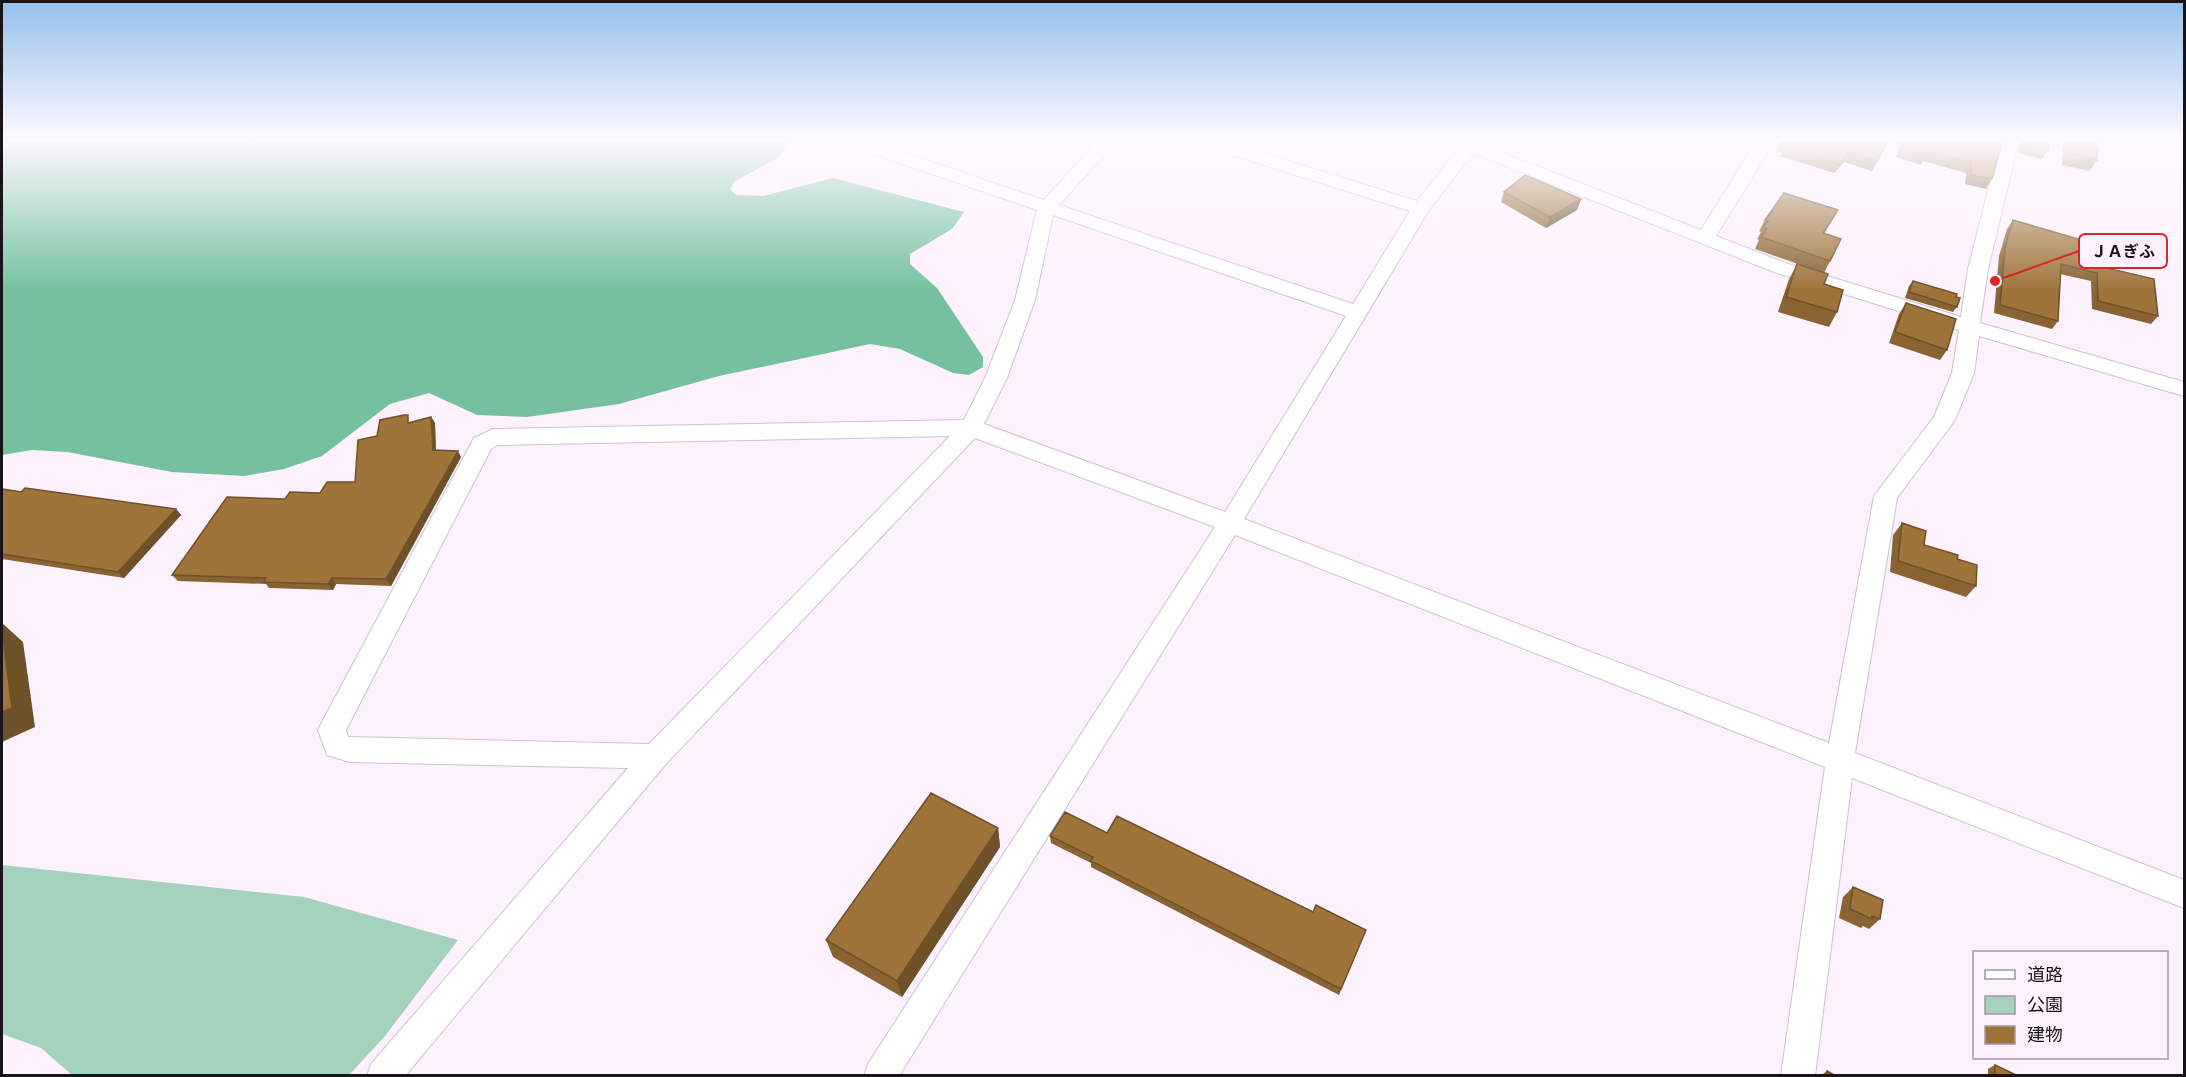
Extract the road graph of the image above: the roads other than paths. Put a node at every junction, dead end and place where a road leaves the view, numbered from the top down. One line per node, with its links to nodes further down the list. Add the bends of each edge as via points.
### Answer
1 (995, 190): 8 (street)
2 (1062, 190): 8 (street)
3 (1364, 190): 9 (street)
4 (1435, 190): 9 (street)
5 (1590, 190): 10 (street)
6 (1735, 190): 10 (street)
7 (1999, 190): 12 (street, via 1978,269)
8 (1046, 208): 11 (street); 14 (street, via 1025,300 996,378)
9 (1421, 208): 11 (street)
10 (1706, 237): 12 (street, via 1781,268)
11 (1358, 313): 15 (street)
12 (1970, 324): 13 (street); 17 (street, via 1963,373 1944,420 1886,496)
13 (2184, 389)
14 (971, 428): 15 (street); 16 (street); 16 (street, via 497,435 482,444 332,730 337,747)
15 (1230, 523): 17 (street); 20 (street)
16 (655, 756): 19 (street)
17 (1840, 761): 18 (street); 21 (street)
18 (2184, 894)
19 (392, 1072)
20 (880, 1076)
21 (1798, 1076)

